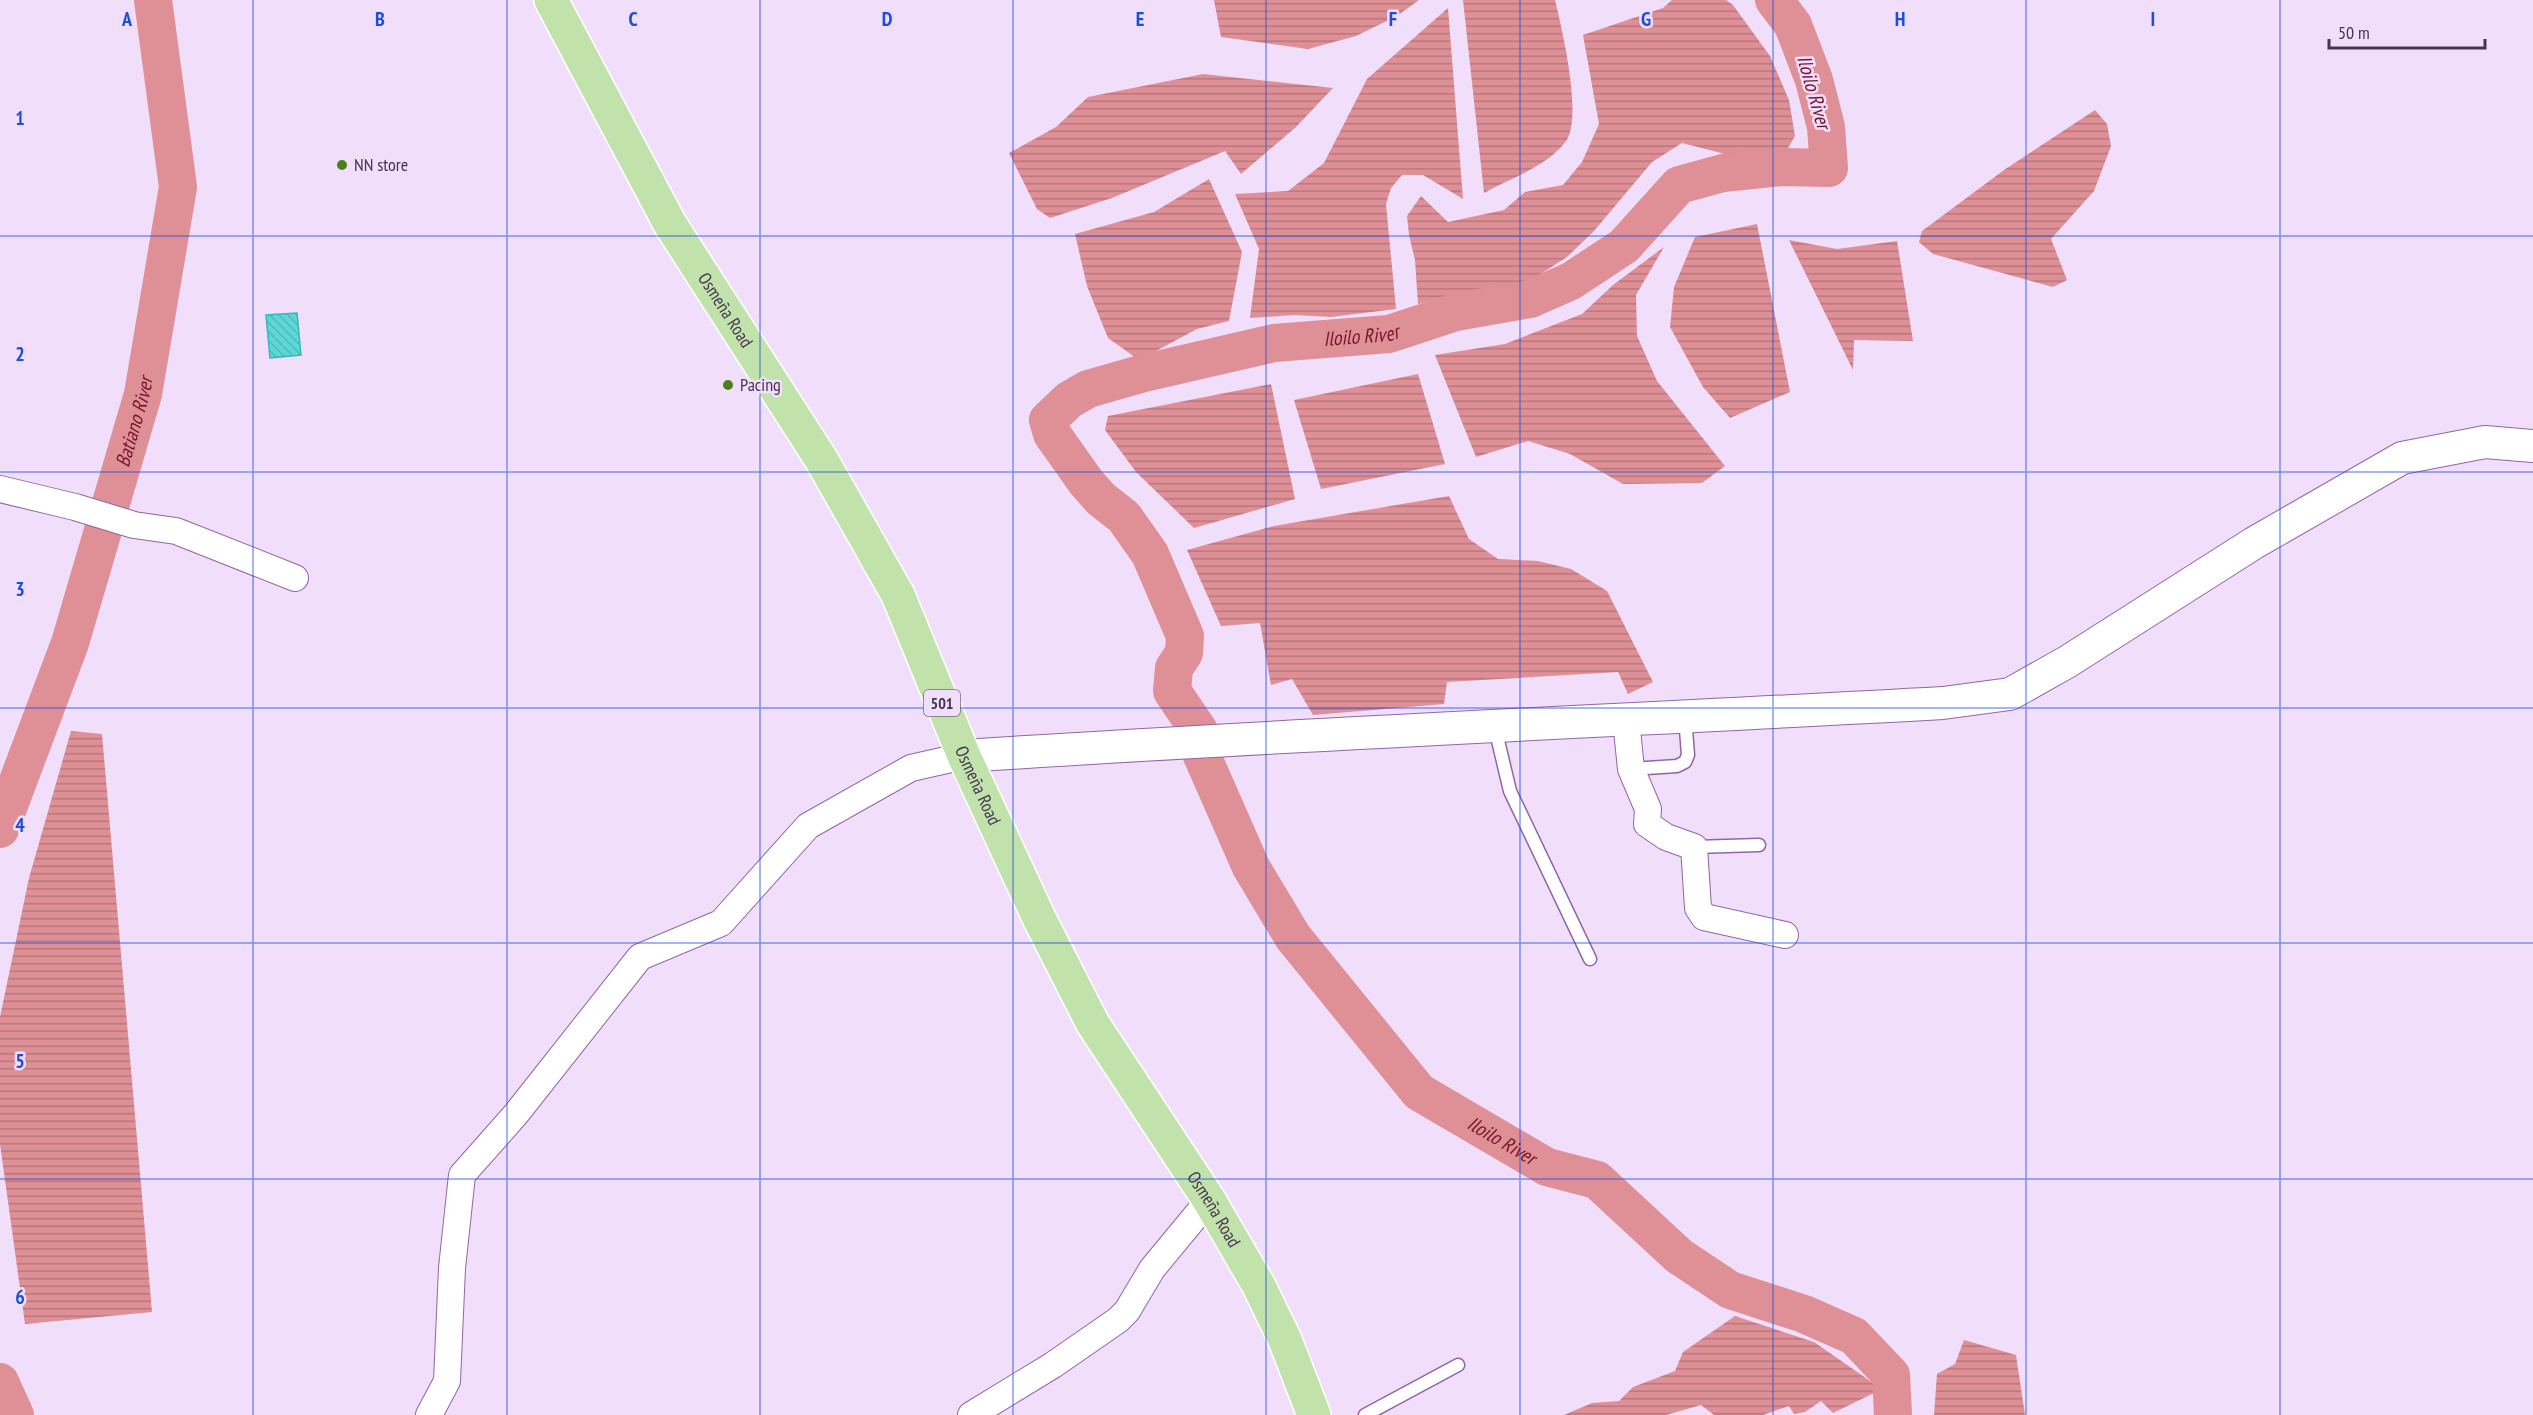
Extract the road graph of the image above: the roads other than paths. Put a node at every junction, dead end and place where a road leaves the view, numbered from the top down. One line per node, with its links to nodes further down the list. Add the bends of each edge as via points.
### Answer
1 (551, 0): 8 (main road, Osmeña Road / 501, via 670,224 820,459 898,595)
2 (2533, 446): 5 (street, via 2486,442 2402,459 2254,543 2010,694 1943,703)
3 (0, 489): 4 (street, via 134,525 176,531)
4 (296, 578)
5 (1685, 717): 6 (street); 9 (lane, via 1685,762 1677,766)
6 (1626, 720): 7 (street); 9 (street)
7 (1495, 728): 8 (street); 13 (lane, via 1510,791)
8 (964, 756): 14 (main road, Osmeña Road / 501, via 1039,918 1094,1023); 16 (street, via 911,768 808,826 721,923 640,957 516,1114 462,1175 452,1268 447,1381)
9 (1631, 768): 11 (street, via 1648,809 1647,824 1666,837)
10 (1759, 845): 11 (lane)
11 (1694, 847): 12 (street, via 1698,908 1704,917)
12 (1785, 935)
13 (1590, 959)
14 (1209, 1200): 17 (street, via 1152,1269 1118,1320); 18 (main road, Osmeña Road / 501, via 1259,1286)
15 (1458, 1365): 19 (lane)
16 (429, 1415)
17 (971, 1415)
18 (1314, 1415)
19 (1365, 1415)

